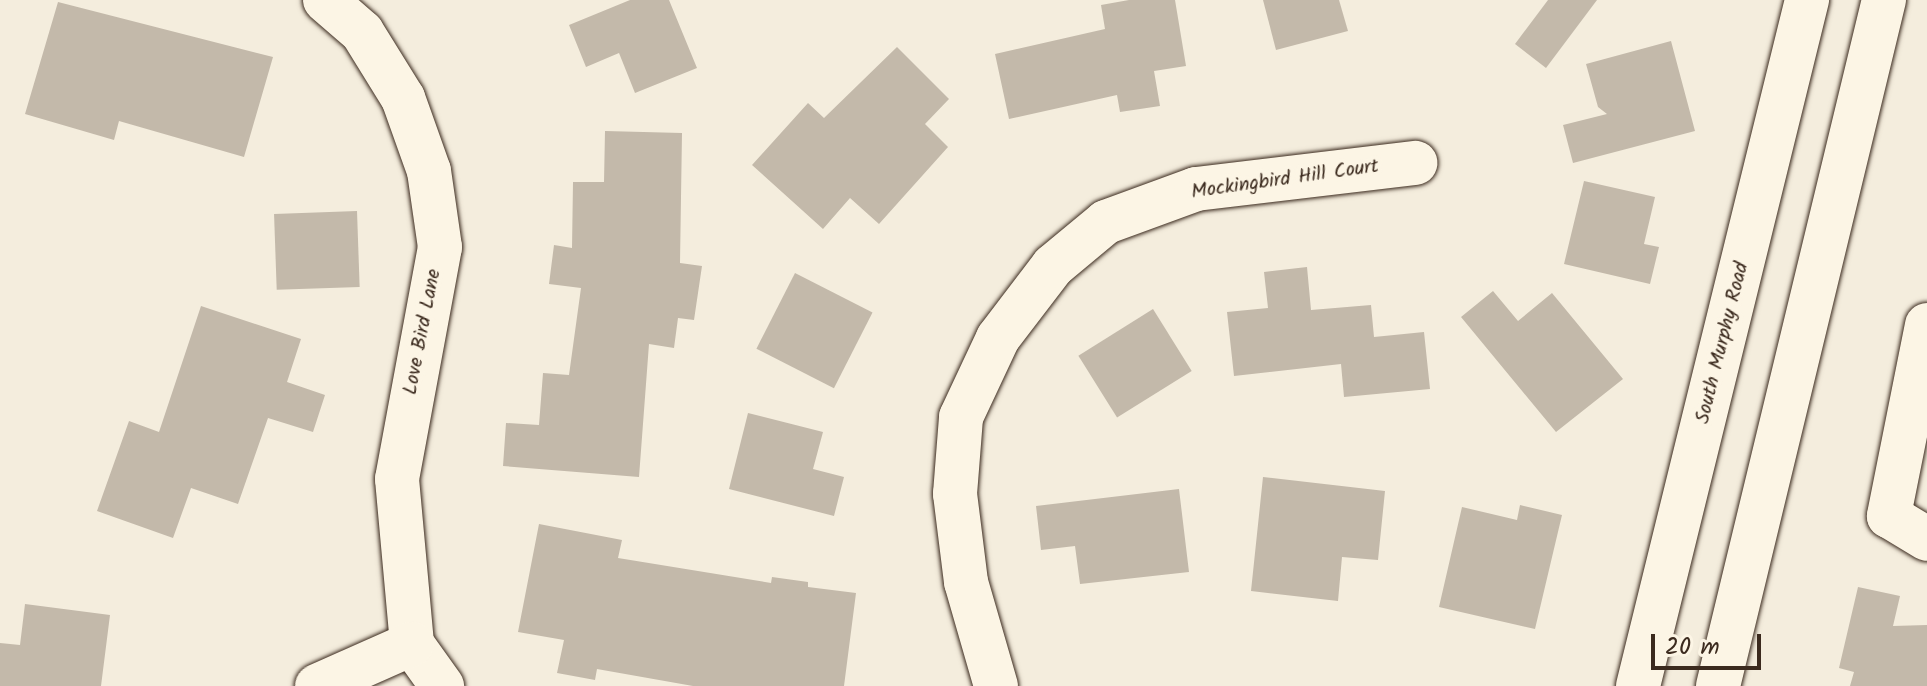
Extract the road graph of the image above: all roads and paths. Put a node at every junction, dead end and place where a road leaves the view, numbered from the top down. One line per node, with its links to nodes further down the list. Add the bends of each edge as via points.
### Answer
1 (325, 0): 7 (street, Love Bird Lane, via 362,32 403,98 429,171 440,247 397,479)
2 (1807, 0): 11 (street, South Murphy Road)
3 (1884, 0): 12 (street)
4 (1415, 163): 10 (street, Mockingbird Hill Court, via 1196,189 1106,222 1053,266 998,338 961,417 955,494 966,582)
5 (1927, 325): 6 (street, via 1889,516)
6 (1927, 539)
7 (412, 644): 8 (street); 9 (street)
8 (317, 686)
9 (442, 686)
10 (996, 686)
11 (1638, 686)
12 (1718, 686)

